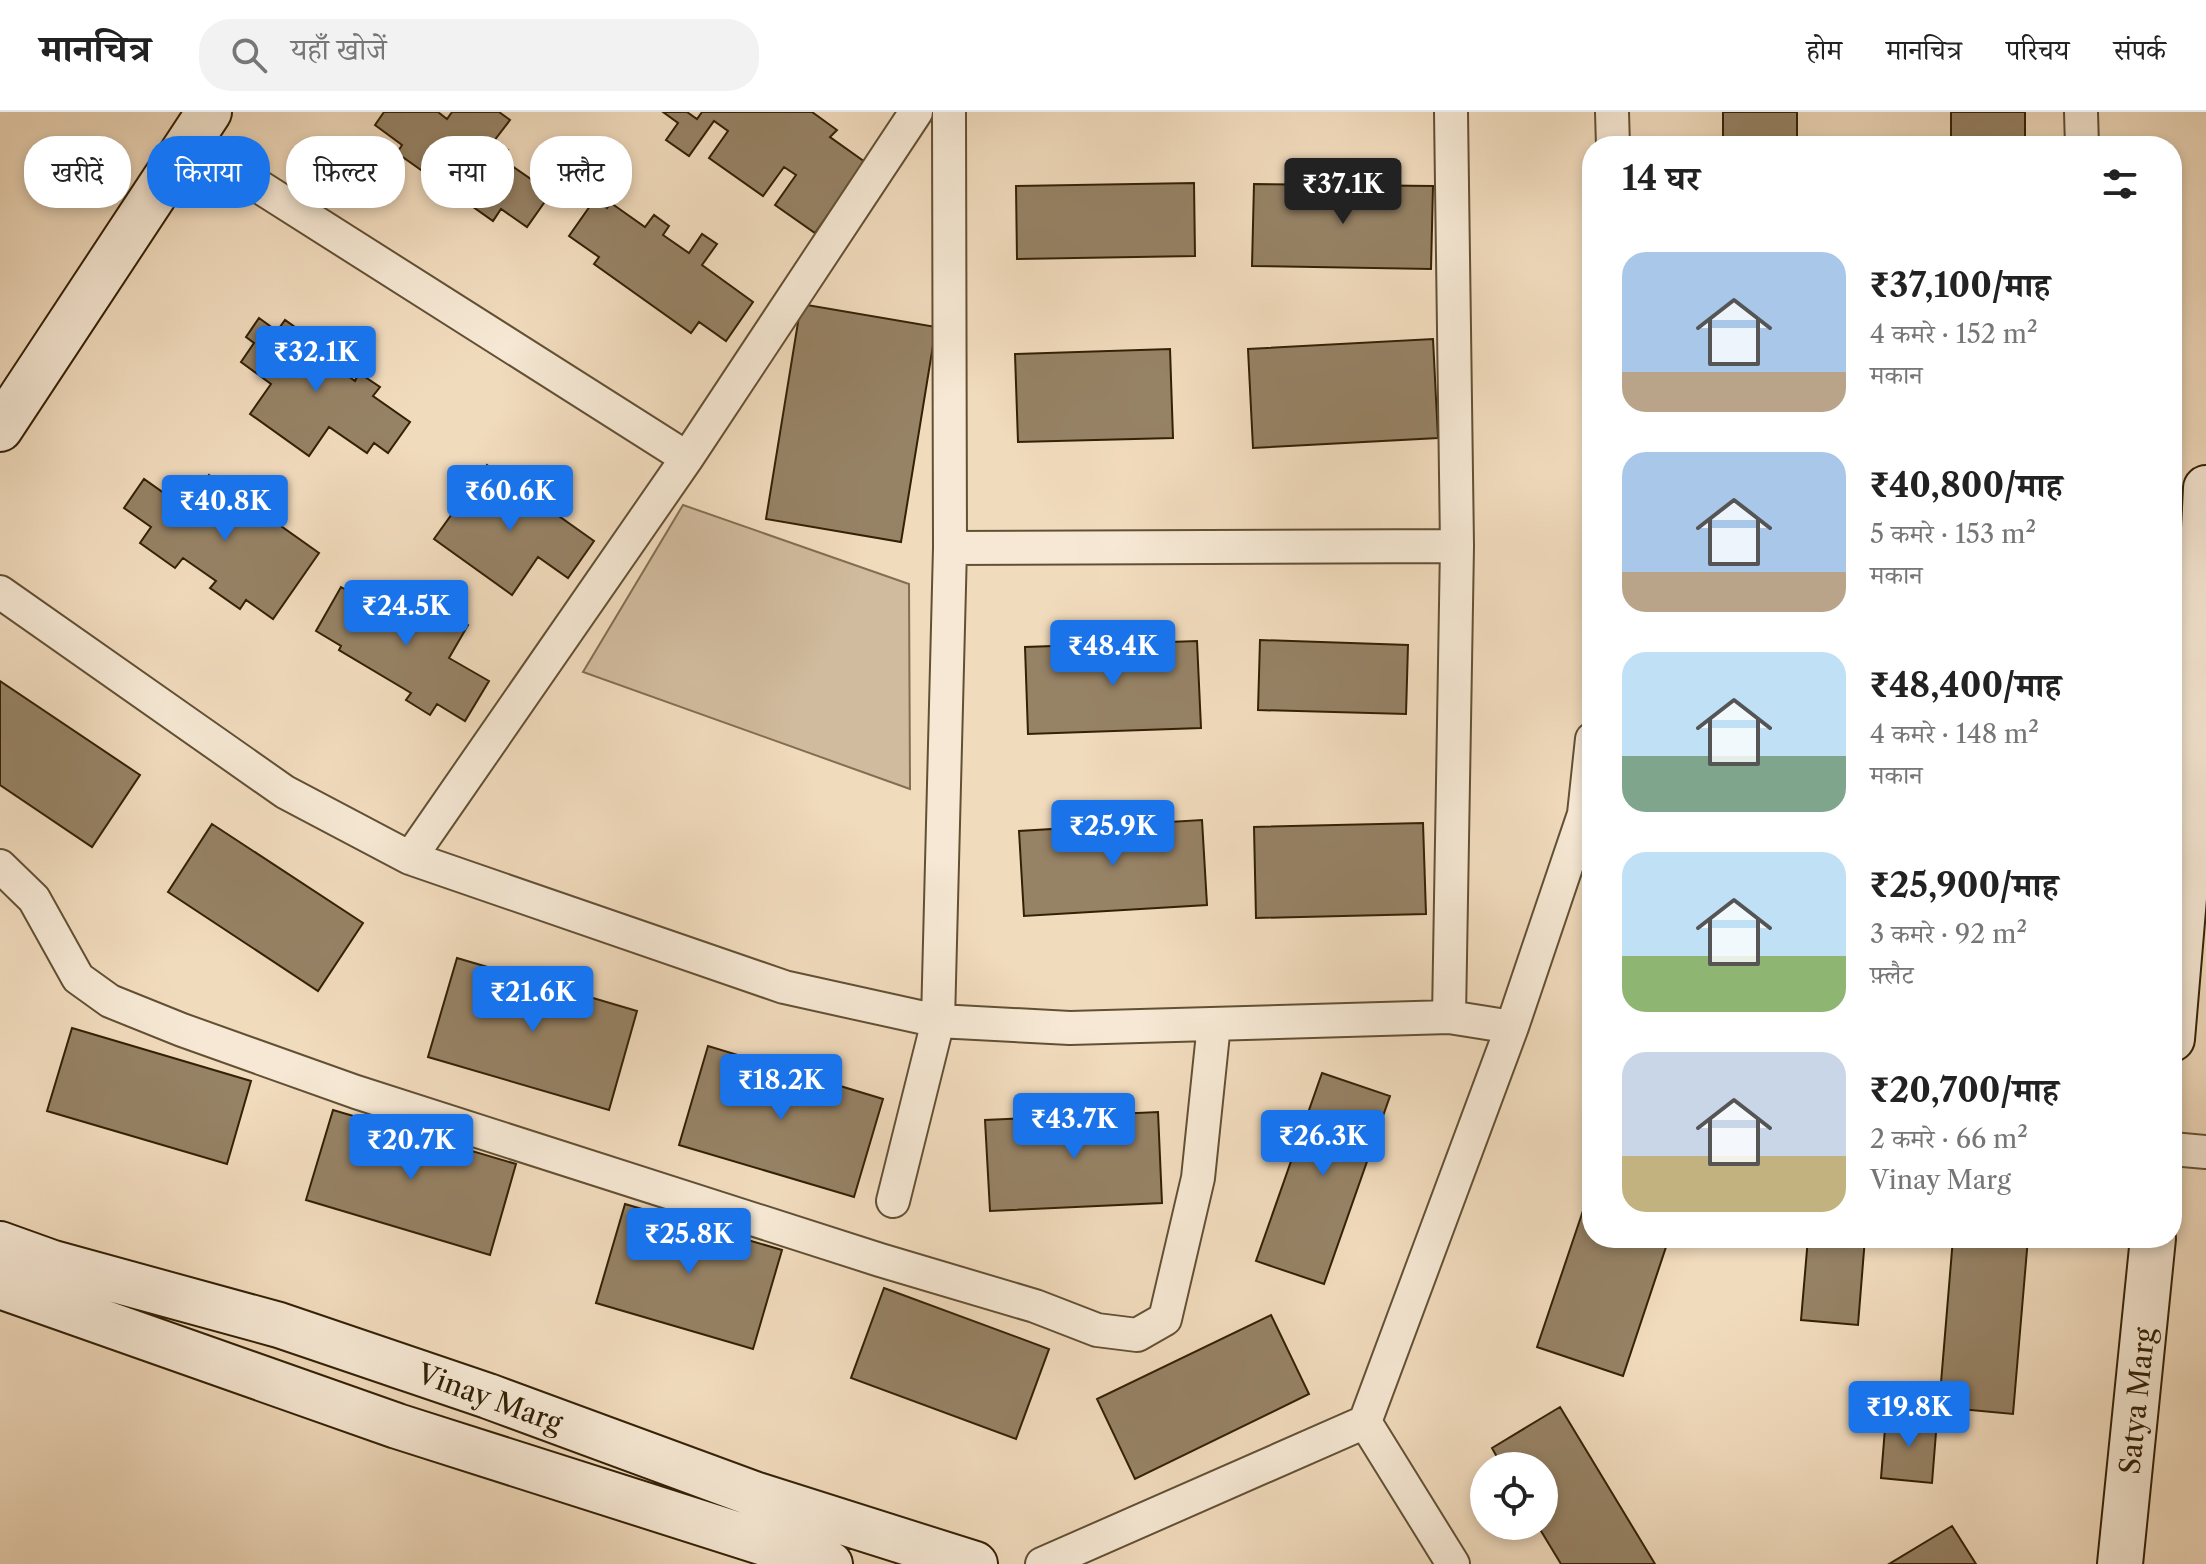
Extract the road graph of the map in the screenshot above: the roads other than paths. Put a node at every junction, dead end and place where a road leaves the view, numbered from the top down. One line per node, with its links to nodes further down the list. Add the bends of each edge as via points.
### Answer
1 (916, 112): 10 (street)
2 (949, 112): 13 (street)
3 (1451, 112): 12 (street)
4 (1612, 112): 7 (street)
5 (2081, 112): 8 (street)
6 (199, 127): 9 (main road); 10 (street)
7 (1613, 136)
8 (2082, 136)
9 (0, 429)
10 (687, 458): 18 (street)
11 (2206, 488): 14 (main road)
12 (1457, 546): 13 (street); 20 (street)
13 (950, 548): 21 (street)
14 (2204, 550): 16 (main road)
15 (0, 592): 18 (street, via 285,792)
16 (2182, 825)
17 (1582, 831): 23 (street)
18 (410, 858): 21 (street, via 784,987)
19 (0, 866): 22 (street, via 34,899 78,978 110,1001 356,1092 1097,1330 1137,1335 1165,1319 1198,1178)
20 (1449, 1017): 22 (street); 23 (street)
21 (938, 1021): 22 (street, via 1070,1028); 26 (street)
22 (1214, 1024)
23 (1512, 1027): 30 (street)
24 (2182, 1150): 25 (street)
25 (2206, 1152)
26 (893, 1201)
27 (0, 1244): 32 (main road, Vinay Marg, via 279,1325 757,1495)
28 (2152, 1248): 35 (main road, Satya Marg)
29 (0, 1286): 31 (main road, Vinay Marg, via 397,1426)
30 (1365, 1422): 33 (street); 34 (street)
31 (830, 1564)
32 (975, 1564)
33 (1042, 1564)
34 (1453, 1564)
35 (2120, 1564)

